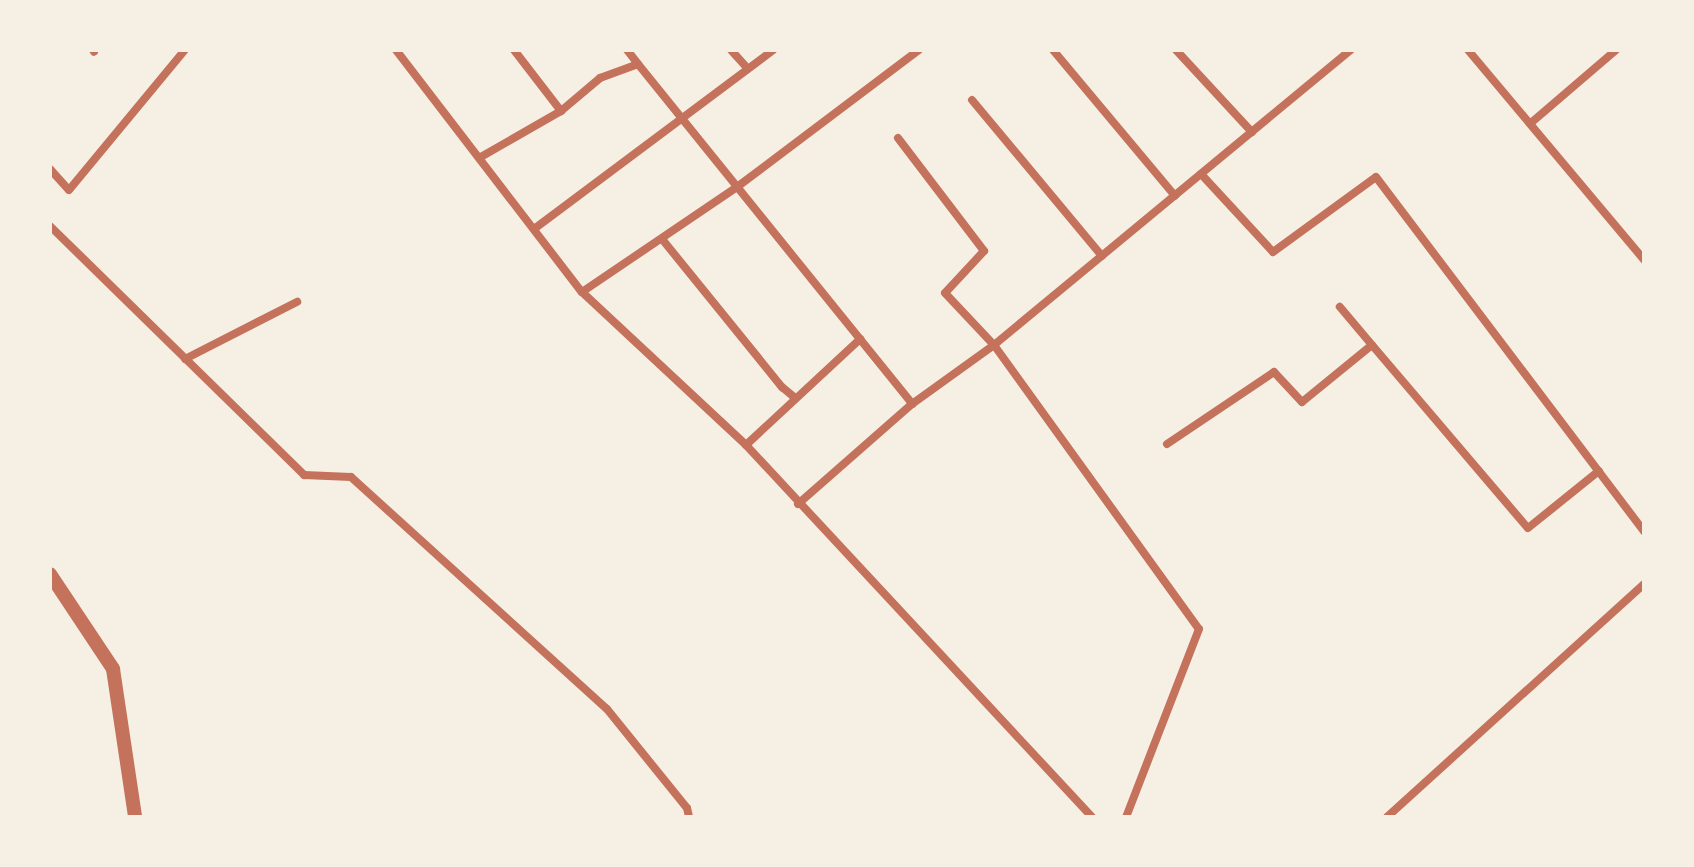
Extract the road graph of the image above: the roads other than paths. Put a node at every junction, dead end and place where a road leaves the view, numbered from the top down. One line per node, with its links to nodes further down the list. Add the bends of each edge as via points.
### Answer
1 (185, 50): 22 (street, via 69,190)
2 (396, 50): 21 (street)
3 (514, 50): 16 (street)
4 (627, 50): 13 (street)
5 (731, 50): 14 (street)
6 (773, 50): 14 (street)
7 (919, 50): 24 (street)
8 (1053, 50): 25 (street)
9 (1176, 50): 19 (street)
10 (1351, 50): 19 (street)
11 (1468, 50): 18 (street)
12 (1616, 50): 18 (street)
13 (638, 64): 16 (street, via 600,78); 17 (street)
14 (748, 69): 17 (street)
15 (972, 100): 29 (street)
16 (561, 111): 21 (street)
17 (682, 119): 24 (street); 27 (street)
18 (1532, 122): 30 (street)
19 (1252, 132): 23 (street)
20 (898, 138): 35 (street, via 984,251 945,293)
21 (479, 158): 27 (street)
22 (50, 169)
23 (1201, 174): 25 (street); 42 (street, via 1273,252 1376,177)
24 (737, 187): 28 (street); 34 (street)
25 (1175, 196): 29 (street)
26 (50, 226): 37 (street)
27 (534, 229): 31 (street)
28 (662, 239): 31 (street); 38 (street)
29 (1102, 256): 35 (street)
30 (1644, 260)
31 (582, 292): 41 (street)
32 (297, 302): 37 (street)
33 (1340, 307): 36 (street)
34 (860, 339): 38 (street); 39 (street)
35 (994, 345): 39 (street); 50 (street, via 1199,629)
36 (1372, 345): 40 (street, via 1302,402 1274,372); 42 (street, via 1528,528)
37 (185, 359): 48 (street, via 304,475 351,477 607,709)
38 (795, 398): 41 (street)
39 (912, 404): 43 (street)
40 (1167, 444)
41 (746, 445): 43 (street)
42 (1599, 471): 44 (street)
43 (798, 504): 49 (street)
44 (1644, 532)
45 (50, 574): 47 (street, via 113,669)
46 (1644, 584): 51 (street)
47 (135, 817)
48 (689, 817)
49 (1092, 817)
50 (1126, 817)
51 (1387, 817)

